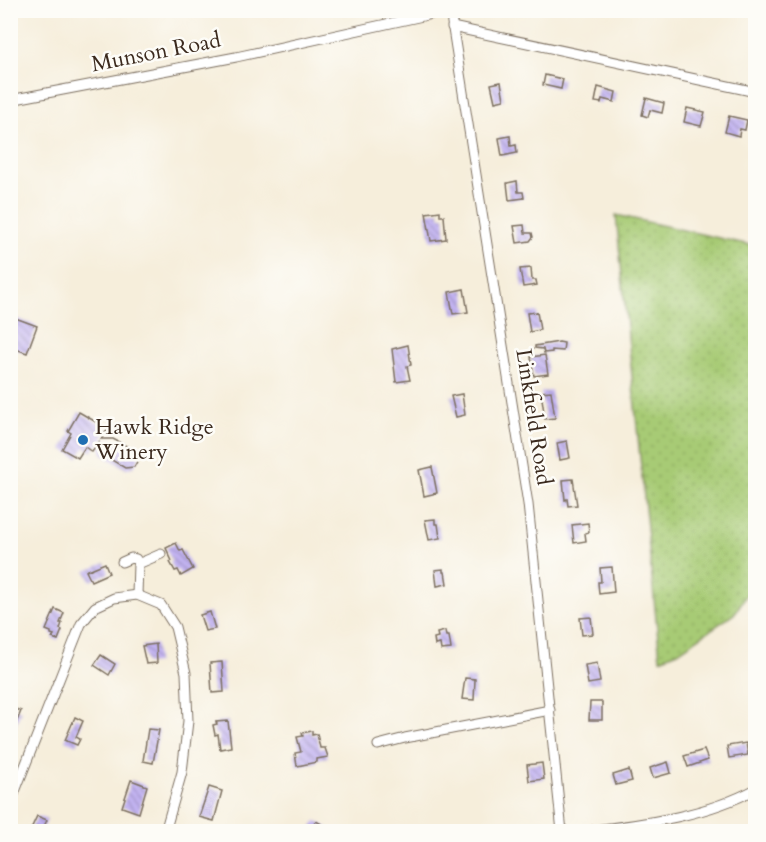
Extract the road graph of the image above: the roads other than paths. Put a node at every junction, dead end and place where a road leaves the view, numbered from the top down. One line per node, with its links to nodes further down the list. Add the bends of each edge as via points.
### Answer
1 (450, 10): 2 (street, Linkfield Road); 4 (street, Munson Road, via 236,57)
2 (452, 27): 3 (street); 9 (street, Linkfield Road, via 528,504)
3 (756, 92)
4 (10, 99)
5 (161, 554): 7 (street)
6 (122, 562): 7 (street, via 131,558)
7 (138, 564): 8 (street)
8 (137, 595): 12 (street, via 114,598 95,607 81,624); 13 (street, via 161,605 175,627 186,673 188,721 182,772)
9 (550, 710): 10 (street); 14 (street, Linkfield Road)
10 (378, 745)
11 (756, 789): 15 (street, via 666,819)
12 (10, 804)
13 (165, 831)
14 (562, 831)
15 (580, 831)

